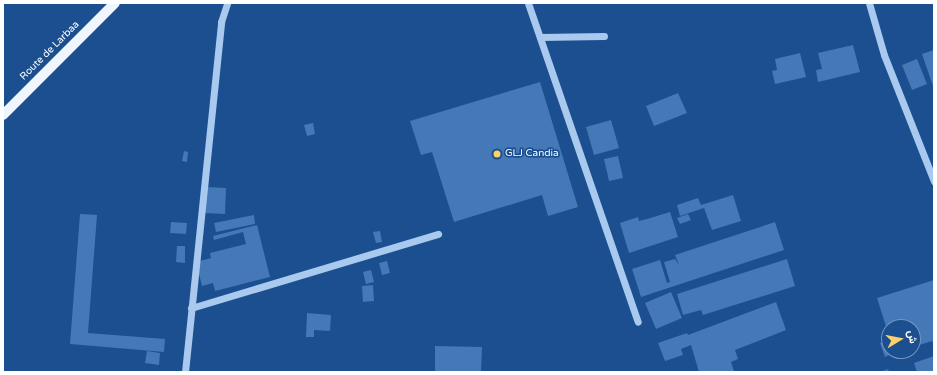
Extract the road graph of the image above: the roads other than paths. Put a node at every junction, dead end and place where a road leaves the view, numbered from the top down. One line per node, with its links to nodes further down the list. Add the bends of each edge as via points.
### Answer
1 (115, 3): 7 (main road, Route de Larbaa)
2 (227, 3): 10 (street, via 221,22)
3 (528, 3): 6 (street)
4 (869, 3): 8 (street, via 884,55)
5 (604, 36): 6 (street)
6 (540, 37): 11 (street)
7 (3, 115)
8 (934, 181)
9 (438, 234): 10 (street)
10 (191, 308): 12 (street)
11 (638, 322)
12 (185, 372)

